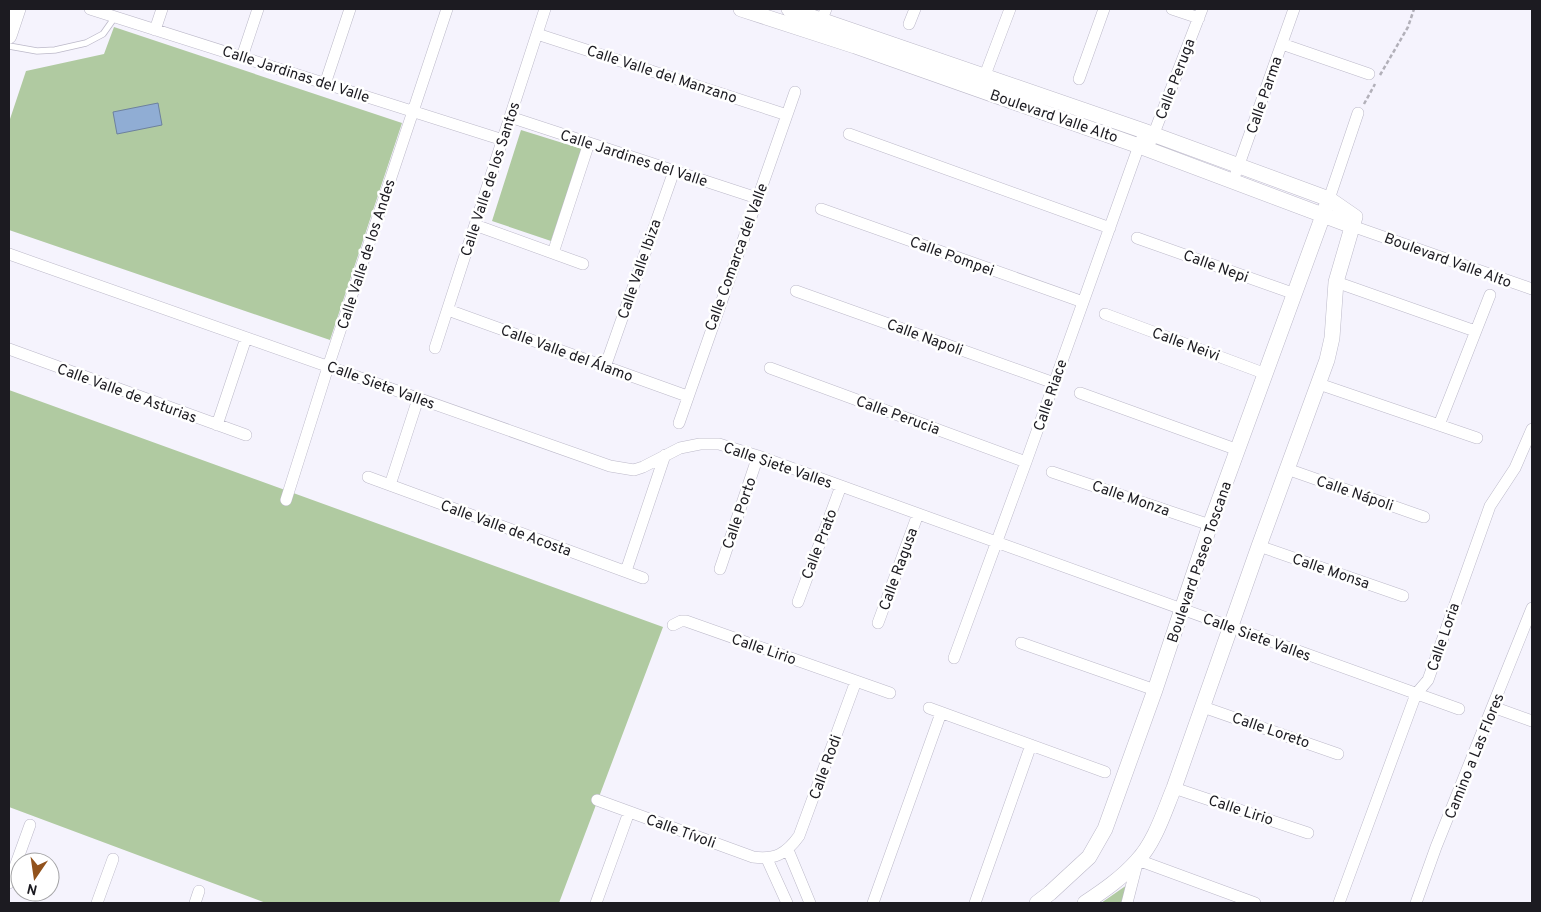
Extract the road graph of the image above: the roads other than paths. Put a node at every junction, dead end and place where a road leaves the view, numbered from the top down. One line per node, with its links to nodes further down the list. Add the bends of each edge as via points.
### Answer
1 (18, 9): 20 (street)
2 (90, 9): 17 (street, Calle Jardinas del Valle)
3 (162, 9): 19 (street)
4 (258, 9): 24 (street)
5 (350, 9): 28 (street)
6 (447, 9): 31 (street, Calle Valle de los Andes)
7 (545, 9): 21 (street, Calle Valle de los Santos)
8 (741, 9): 29 (street, Boulevard Valle Alto)
9 (789, 9): 15 (street, Boulevard Valle Alto)
10 (915, 9): 18 (street)
11 (1010, 9): 26 (street)
12 (1104, 9): 27 (street)
13 (1172, 9): 16 (street)
14 (1294, 9): 22 (street, Calle Parma)
15 (824, 14): 26 (street, Boulevard Valle Alto)
16 (1201, 14): 35 (street, Calle Peruga)
17 (115, 17): 19 (street, Calle Jardinas del Valle); 23 (lane, via 103,34 86,43 37,51)
18 (909, 24)
19 (155, 30): 24 (street, Calle Jardinas del Valle)
20 (9, 34)
21 (537, 34): 33 (street, Calle Valle del Manzano); 34 (street, Calle Valle de los Santos)
22 (1282, 44): 25 (street); 40 (street, Calle Parma)
23 (9, 46)
24 (242, 57): 28 (street, Calle Jardinas del Valle)
25 (1369, 74)
26 (985, 75): 29 (street); 35 (street, Boulevard Valle Alto)
27 (1079, 79)
28 (325, 84): 31 (street, Calle Jardinas del Valle)
29 (979, 90): 39 (street, Boulevard Valle Alto)
30 (795, 92): 33 (street, Calle Comarca del Valle)
31 (413, 112): 37 (street, Calle Jardinas del Valle); 66 (street, Calle Valle de los Andes)
32 (1358, 114): 44 (street)
33 (787, 115): 43 (street, Calle Comarca del Valle)
34 (510, 117): 37 (street, Calle Valle de los Santos); 38 (street, Calle Jardines del Valle)
35 (1149, 133): 39 (street, Calle Riace); 40 (street, Boulevard Valle Alto)
36 (849, 134): 49 (street)
37 (503, 140): 48 (street, Calle Valle de los Santos)
38 (589, 143): 41 (street, Calle Jardines del Valle); 51 (street)
39 (1143, 148): 42 (street, Boulevard Valle Alto); 49 (street, Calle Riace)
40 (1239, 166): 42 (street, Calle Parma); 44 (street, Boulevard Valle Alto)
41 (674, 171): 43 (street, Calle Jardines del Valle); 67 (street, Calle Valle Ibiza)
42 (1233, 182): 46 (street, Boulevard Valle Alto)
43 (757, 198): 73 (street, Calle Comarca del Valle)
44 (1329, 199): 46 (street, Boulevard Paseo Toscana); 47 (street, Boulevard Valle Alto)
45 (821, 209): 59 (street, Calle Pompei)
46 (1323, 216): 47 (street, Boulevard Valle Alto); 57 (street, Boulevard Paseo Toscana)
47 (1357, 224): 54 (street); 55 (street, Boulevard Valle Alto)
48 (475, 225): 51 (street); 60 (street, Calle Valle de los Santos)
49 (1110, 228): 59 (street, Calle Riace)
50 (1137, 238): 57 (street, Calle Nepi)
51 (553, 253): 53 (street)
52 (9, 254): 63 (street, Calle Siete Valles)
53 (583, 264)
54 (1336, 282): 62 (street); 71 (street, via 1332,338)
55 (1532, 289)
56 (796, 290): 70 (street, Calle Napoli)
57 (1295, 294): 69 (street, Boulevard Paseo Toscana)
58 (1490, 295): 62 (street)
59 (1083, 302): 70 (street, Calle Riace)
60 (448, 310): 64 (street, Calle Valle de los Santos); 67 (street, Calle Valle del Álamo)
61 (1105, 314): 69 (street, Calle Neivi)
62 (1476, 331): 77 (street)
63 (246, 338): 66 (street, Calle Siete Valles); 76 (street)
64 (435, 348)
65 (9, 350): 76 (street, Calle Valle de Asturias)
66 (328, 367): 74 (street, Calle Siete Valles); 90 (street, Calle Valle de los Andes)
67 (605, 367): 73 (street, Calle Valle del Álamo)
68 (770, 368): 84 (street, Calle Perucia)
69 (1266, 374): 81 (street, Boulevard Paseo Toscana)
70 (1054, 383): 84 (street, Calle Riace)
71 (1319, 384): 77 (street); 85 (street)
72 (1080, 393): 81 (street)
73 (687, 396): 75 (street, Calle Comarca del Valle)
74 (418, 399): 82 (street, Calle Siete Valles, via 616,468 634,470); 88 (street)
75 (678, 422)
76 (217, 425): 79 (street, Calle Valle de Asturias)
77 (1439, 425): 80 (street)
78 (1532, 429): 111 (street, Calle Loria, via 1516,468 1490,506 1428,680)
79 (246, 435)
80 (1476, 438)
81 (1238, 450): 93 (street, Boulevard Paseo Toscana)
82 (665, 455): 83 (street, Calle Siete Valles, via 680,448 709,443); 97 (street)
83 (758, 456): 89 (street, Calle Siete Valles); 96 (street, Calle Porto)
84 (1026, 462): 94 (street, Calle Riace)
85 (1287, 469): 92 (street, Calle Nápoli); 95 (street)
86 (1052, 472): 93 (street, Calle Monza)
87 (368, 477): 88 (street, Calle Valle de Acosta)
88 (390, 485): 97 (street, Calle Valle de Acosta)
89 (841, 486): 91 (street, Calle Siete Valles); 100 (street, Calle Prato)
90 (286, 500)
91 (918, 514): 94 (street, Calle Siete Valles); 103 (street, Calle Ragusa)
92 (1424, 517)
93 (1210, 525): 102 (street, Boulevard Paseo Toscana)
94 (996, 542): 102 (street, Calle Siete Valles); 107 (street, Calle Riace)
95 (1259, 546): 99 (street, Calle Monsa); 105 (street)
96 (720, 570)
97 (626, 571): 98 (street, Calle Valle de Acosta)
98 (644, 578)
99 (1403, 596)
100 (798, 602)
101 (1532, 608): 113 (street, Camino a Las Flores)
102 (1182, 610): 105 (street, Calle Siete Valles); 109 (street, Boulevard Paseo Toscana)
103 (878, 623)
104 (673, 625): 108 (street, Calle Lirio, via 686,621)
105 (1231, 627): 111 (street, Calle Siete Valles); 112 (street)
106 (1021, 643): 109 (street)
107 (954, 658)
108 (856, 681): 110 (street, Calle Lirio); 126 (street, Calle Rodi, via 804,824)
109 (1155, 690): 139 (street, Boulevard Paseo Toscana, via 1098,844 1089,857)
110 (890, 694)
111 (1416, 694): 115 (street, Calle Siete Valles); 143 (street, Calle Loria)
112 (1203, 707): 119 (street, Calle Loreto); 121 (street)
113 (1493, 707): 117 (street); 144 (street, Camino a Las Flores)
114 (929, 708): 116 (street)
115 (1460, 709)
116 (940, 712): 118 (street); 137 (street)
117 (1532, 721)
118 (1032, 745): 120 (street); 138 (street)
119 (1338, 754)
120 (1104, 772)
121 (1174, 788): 125 (street, Calle Lirio); 129 (street, via 1161,820)
122 (597, 800): 123 (street, Calle Tívoli)
123 (630, 812): 128 (street, Calle Tívoli, via 753,857); 134 (street)
124 (30, 825): 130 (street)
125 (1308, 832)
126 (788, 850): 128 (street); 136 (street)
127 (113, 859): 132 (street)
128 (767, 859): 135 (street)
129 (1138, 860): 140 (street); 141 (street); 142 (street)
130 (9, 883)
131 (199, 891): 133 (street)
132 (97, 903)
133 (194, 903)
134 (596, 903)
135 (787, 903)
136 (810, 903)
137 (873, 903)
138 (975, 903)
139 (1037, 903)
140 (1085, 903)
141 (1127, 903)
142 (1255, 903)
143 (1339, 903)
144 (1416, 903)

